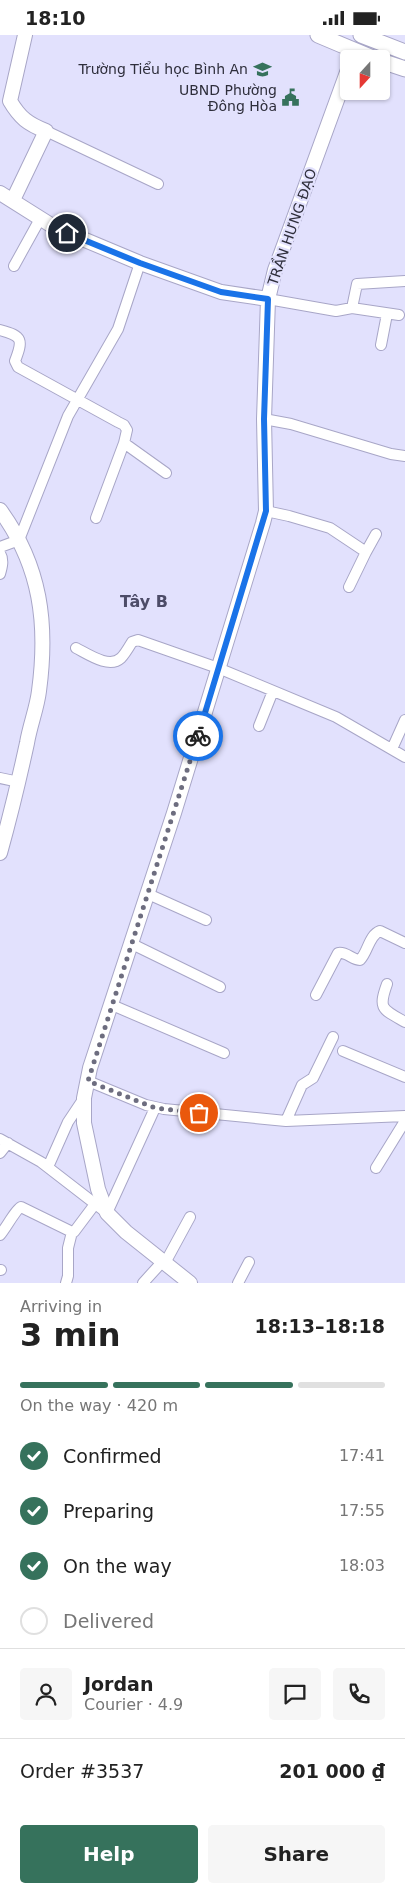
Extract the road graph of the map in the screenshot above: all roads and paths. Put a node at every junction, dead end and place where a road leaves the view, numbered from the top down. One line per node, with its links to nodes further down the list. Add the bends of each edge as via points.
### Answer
1 (25, 35): 10 (main road, via 10,101 28,123)
2 (318, 35): 4 (main road)
3 (361, 35): 5 (main road); 6 (main road)
4 (344, 50)
5 (355, 50)
6 (405, 52)
7 (390, 64): 8 (main road)
8 (405, 69)
9 (340, 92): 18 (main road, TRẦN HƯNG ĐẠO, via 275,270)
10 (46, 131): 11 (street); 13 (main road)
11 (158, 184)
12 (0, 193): 13 (main road)
13 (12, 200): 14 (main road)
14 (40, 219): 15 (main road); 16 (street)
15 (140, 263): 18 (main road, via 221,292); 24 (street, via 118,329)
16 (14, 266)
17 (405, 281): 19 (street, via 358,284)
18 (268, 299): 19 (street, via 336,311); 25 (main road, TRẦN HƯNG ĐẠO)
19 (352, 308): 20 (street)
20 (387, 314): 21 (street); 23 (street)
21 (399, 315)
22 (0, 330): 24 (street, via 18,336 20,340 14,361 18,367)
23 (381, 345)
24 (77, 398): 26 (street, via 124,425 127,430); 33 (street)
25 (264, 419): 27 (street); 30 (main road, TRẦN HƯNG ĐẠO)
26 (124, 443): 28 (street); 31 (street)
27 (405, 456)
28 (166, 473)
29 (0, 510): 33 (main road)
30 (266, 511): 35 (street, via 330,528); 40 (main road, TRẦN HƯNG ĐẠO)
31 (96, 518)
32 (376, 534): 35 (street)
33 (19, 540): 34 (street); 47 (main road, via 39,595 42,636 39,693)
34 (0, 547)
35 (366, 552): 38 (street)
36 (0, 553): 37 (street)
37 (0, 574)
38 (349, 587)
39 (76, 649): 40 (street, via 113,662 120,659 132,642 138,641)
40 (218, 668): 41 (street); 49 (main road, TRẦN HƯNG ĐẠO)
41 (273, 691): 43 (street); 44 (street, via 336,717)
42 (405, 720): 44 (street)
43 (259, 726)
44 (392, 749): 45 (street)
45 (405, 757)
46 (0, 778): 47 (street)
47 (19, 782): 48 (main road)
48 (0, 853)
49 (148, 894): 50 (street); 52 (main road, TRẦN HƯNG ĐẠO)
50 (206, 920)
51 (405, 943): 55 (street, via 380,931 374,934 360,960 338,953)
52 (132, 944): 54 (street); 56 (main road, TRẦN HƯNG ĐẠO)
53 (387, 984): 57 (street, via 382,1005)
54 (220, 987)
55 (316, 995)
56 (112, 1005): 60 (street); 62 (main road, TRẦN HƯNG ĐẠO)
57 (405, 1022)
58 (333, 1037): 66 (street, via 313,1078 302,1085)
59 (343, 1051): 61 (street)
60 (224, 1053)
61 (405, 1077)
62 (88, 1081): 63 (main road, TRẦN HƯNG ĐẠO); 64 (street)
63 (84, 1098): 70 (street, via 68,1122); 73 (main road, TRẦN HƯNG ĐẠO, via 89,1151)
64 (155, 1108): 66 (street); 73 (street)
65 (405, 1116): 66 (street)
66 (286, 1121)
67 (405, 1121): 71 (street)
68 (4, 1141): 69 (street); 70 (street)
69 (0, 1153)
70 (48, 1167): 72 (street)
71 (376, 1168)
72 (95, 1204): 73 (street); 75 (street)
73 (107, 1213): 77 (main road, TRẦN HƯNG ĐẠO)
74 (190, 1217): 77 (street)
75 (72, 1232): 76 (street, via 21,1207); 79 (street)
76 (0, 1235)
77 (164, 1262): 80 (street); 81 (main road, TRẦN HƯNG ĐẠO)
78 (249, 1262): 82 (street)
79 (66, 1283)
80 (144, 1283)
81 (190, 1283)
82 (238, 1283)

